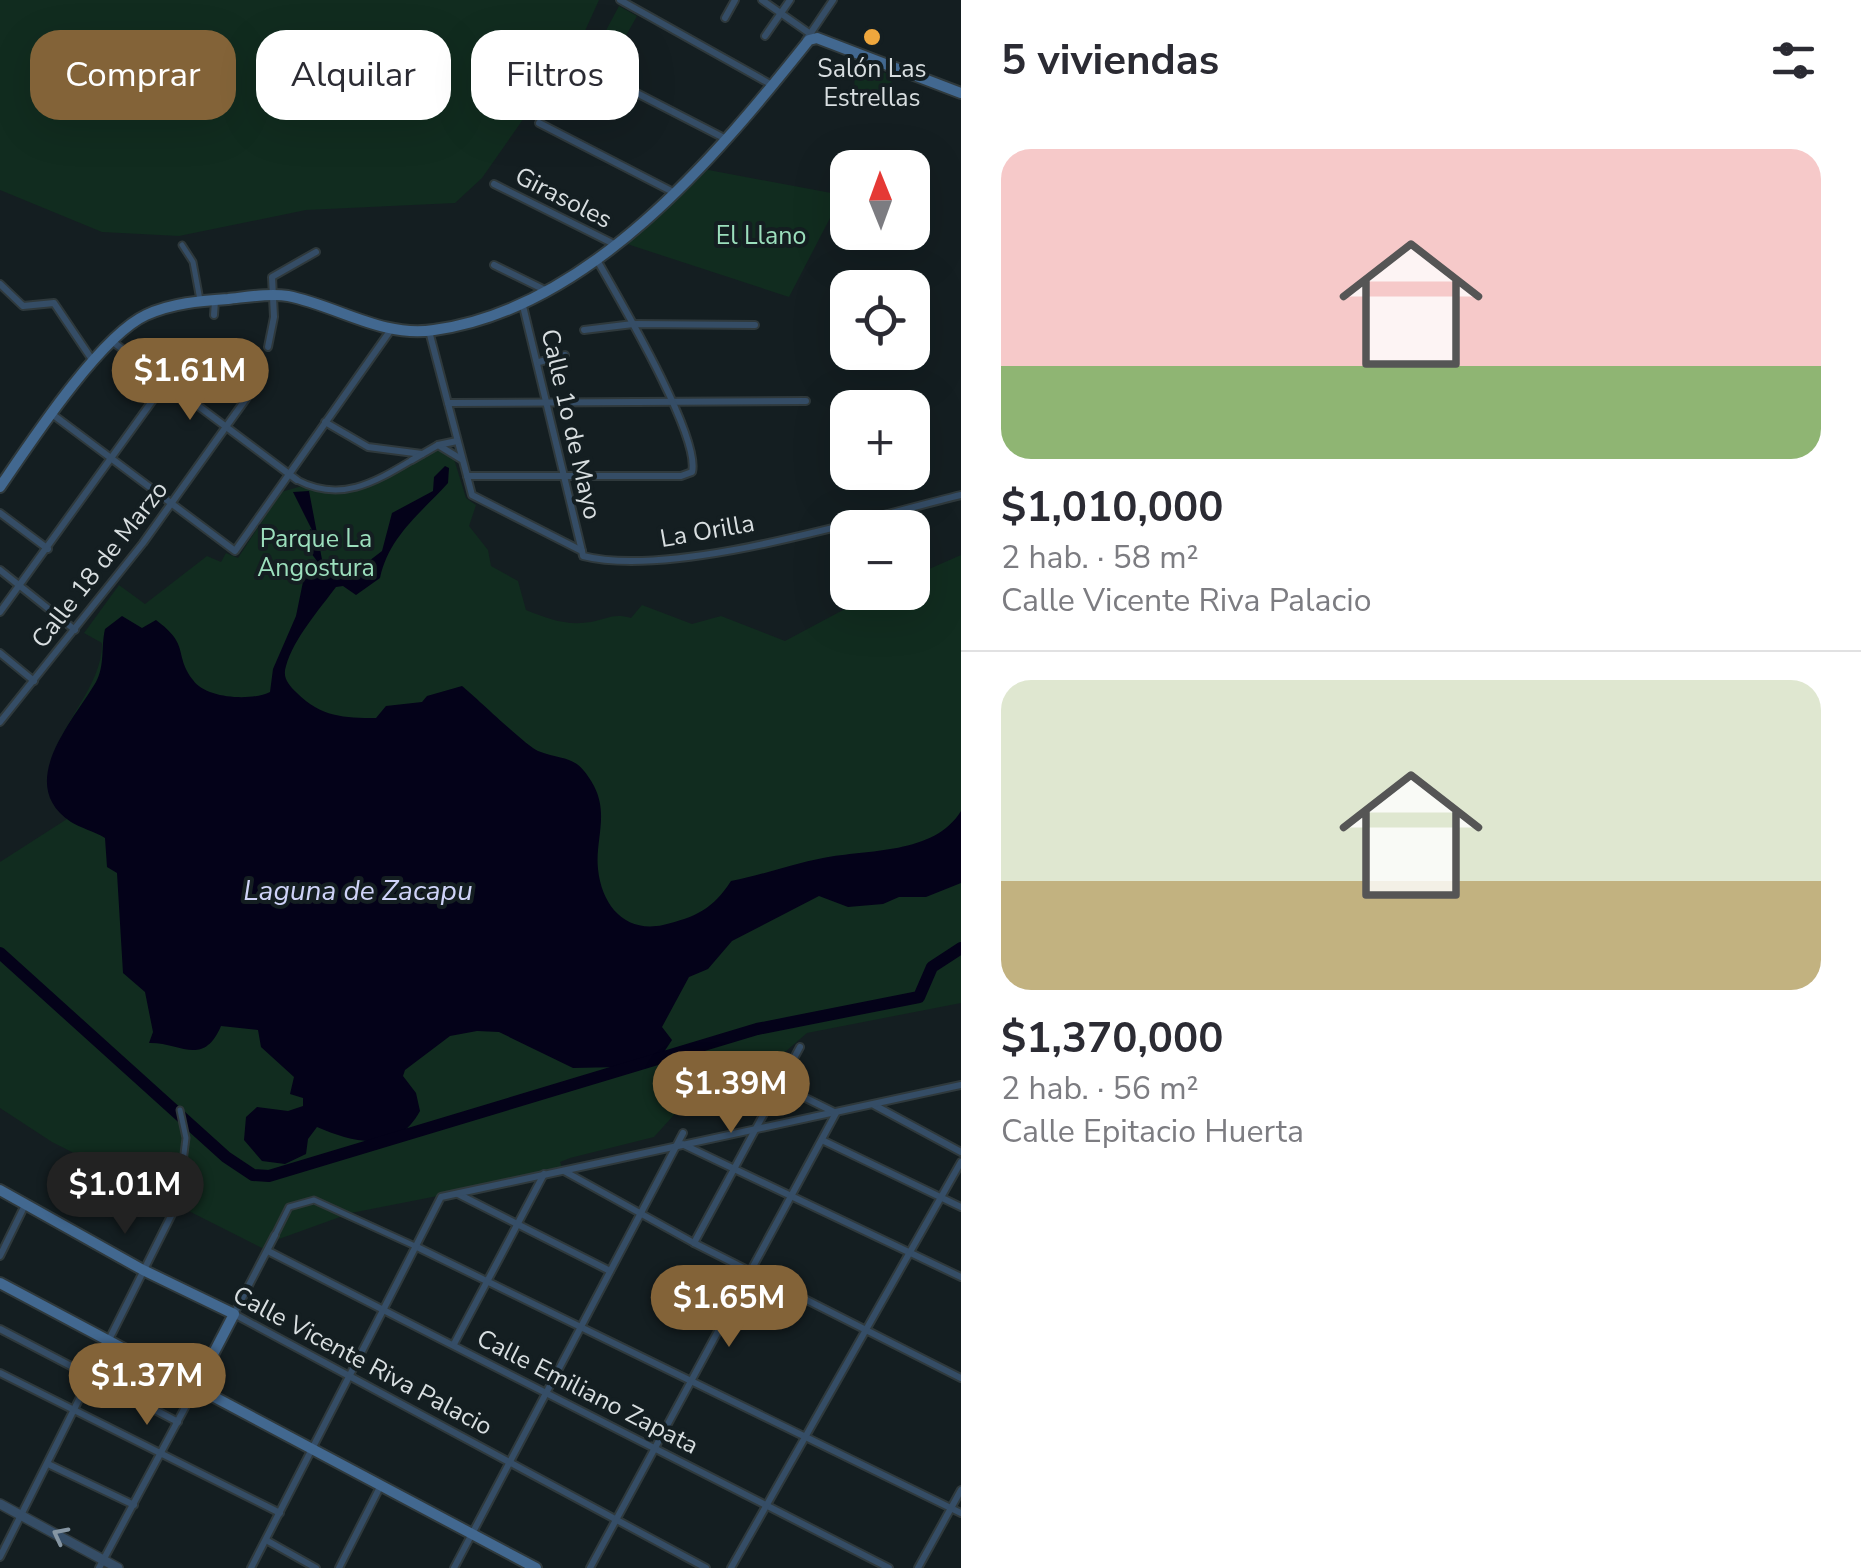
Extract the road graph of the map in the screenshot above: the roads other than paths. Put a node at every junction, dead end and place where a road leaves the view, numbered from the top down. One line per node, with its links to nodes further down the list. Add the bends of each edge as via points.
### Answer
1 (736, 0): 7 (street)
2 (762, 0): 6 (street)
3 (790, 0): 6 (street)
4 (833, 0): 9 (street)
5 (620, 1): 10 (street)
6 (780, 12): 8 (street); 9 (street)
7 (725, 18)
8 (765, 36)
9 (811, 37): 10 (main road); 11 (main road)
10 (772, 84): 14 (main road)
11 (961, 93)
12 (639, 94): 14 (street)
13 (538, 122): 16 (street)
14 (724, 138): 16 (main road)
15 (494, 184): 18 (street, Girasoles)
16 (673, 192): 18 (main road)
17 (182, 245): 25 (street)
18 (616, 245): 20 (main road)
19 (316, 252): 24 (street, via 272,277)
20 (597, 260): 23 (main road); 29 (street)
21 (494, 265): 23 (street)
22 (0, 284): 38 (street, via 23,306 54,303)
23 (549, 293): 27 (main road)
24 (274, 295): 26 (main road); 32 (main road); 35 (street)
25 (200, 300): 26 (main road); 34 (main road, via 147,314)
26 (215, 300): 28 (street)
27 (523, 306): 33 (main road); 39 (street, Calle 1o de Mayo)
28 (214, 315)
29 (633, 324): 30 (street); 31 (street); 43 (street)
30 (756, 325)
31 (584, 330)
32 (390, 331): 33 (main road); 47 (street)
33 (430, 331): 45 (street)
34 (113, 342): 38 (main road); 40 (street)
35 (268, 347)
36 (189, 350): 40 (street)
37 (565, 355): 39 (street)
38 (95, 362): 46 (main road)
39 (538, 362): 44 (street, Calle 1o de Mayo)
40 (167, 384): 48 (street); 52 (street)
41 (248, 396): 48 (street, Calle 18 de Marzo)
42 (806, 400): 43 (street)
43 (671, 401): 44 (street); 55 (street, via 695,459 692,472)
44 (547, 403): 45 (street); 55 (street, Calle 1o de Mayo)
45 (448, 404): 49 (street)
46 (52, 414): 52 (street); 59 (main road)
47 (325, 422): 51 (street, via 368,447); 57 (street)
48 (226, 429): 57 (street); 61 (street, Calle 18 de Marzo)
49 (457, 440): 50 (street); 54 (street)
50 (438, 444): 51 (street); 54 (street)
51 (422, 454): 53 (street)
52 (112, 458): 61 (street); 63 (street)
53 (412, 460): 58 (street, via 351,490)
54 (462, 460): 56 (street)
55 (565, 474): 56 (street); 64 (street, Calle 1o de Mayo)
56 (467, 476): 64 (street, La Orilla, via 472,495)
57 (288, 477): 58 (street); 61 (street, via 235,551)
58 (297, 480)
59 (0, 487)
60 (961, 495): 64 (street, La Orilla, via 668,560 599,560)
61 (172, 505): 68 (street, Calle 18 de Marzo)
62 (0, 513): 63 (street)
63 (48, 550): 66 (street)
64 (582, 551)
65 (0, 570): 66 (street)
66 (20, 585): 67 (street); 68 (street)
67 (0, 612)
68 (75, 630): 70 (street, Calle 18 de Marzo)
69 (0, 653): 70 (street)
70 (34, 681): 71 (street, Calle 18 de Marzo)
71 (0, 722)
72 (800, 1047): 75 (street)
73 (757, 1074): 75 (street)
74 (961, 1084): 76 (street)
75 (780, 1085): 78 (street); 79 (street)
76 (873, 1104): 78 (street); 83 (street)
77 (181, 1113): 92 (street, via 185,1156)
78 (836, 1113): 79 (street); 81 (street)
79 (756, 1128): 82 (street); 85 (street)
80 (683, 1133): 82 (street)
81 (822, 1140): 90 (street); 91 (street)
82 (677, 1146): 85 (street); 86 (street); 95 (street)
83 (961, 1152)
84 (961, 1162): 91 (street)
85 (733, 1168): 90 (street); 98 (street)
86 (564, 1170): 87 (street); 95 (street)
87 (545, 1173): 89 (street); 96 (street)
88 (0, 1190): 93 (main road, Calle Vicente Riva Palacio)
89 (457, 1194): 96 (street); 99 (street, via 441,1196)
90 (791, 1196): 101 (street); 103 (street)
91 (942, 1197): 94 (street); 101 (street)
92 (178, 1202): 104 (street)
93 (26, 1204): 102 (street); 104 (main road, Calle Vicente Riva Palacio)
94 (961, 1207)
95 (641, 1212): 98 (street); 105 (street)
96 (518, 1224): 105 (street); 107 (street)
97 (276, 1235): 99 (street, via 289,1207 314,1200); 100 (street)
98 (694, 1243): 103 (street)
99 (418, 1247): 107 (street); 109 (street)
100 (268, 1251): 109 (street, Calle Emiliano Zapata); 110 (street)
101 (909, 1252): 106 (street); 113 (street)
102 (0, 1256)
103 (752, 1269): 113 (street); 120 (street)
104 (143, 1270): 110 (main road, Calle Vicente Riva Palacio); 114 (street)
105 (610, 1271): 111 (street)
106 (961, 1277)
107 (489, 1280): 111 (street); 115 (street)
108 (0, 1283): 114 (main road)
109 (386, 1310): 115 (street, Calle Emiliano Zapata); 118 (street)
110 (234, 1314): 118 (street, Calle Vicente Riva Palacio); 121 (main road)
111 (580, 1325): 120 (street); 122 (street)
112 (0, 1329): 117 (street)
113 (867, 1329): 119 (street); 125 (street)
114 (110, 1341): 117 (street); 121 (main road)
115 (454, 1344): 122 (street, Calle Emiliano Zapata)
116 (0, 1373): 123 (street)
117 (93, 1376): 123 (street); 124 (street)
118 (352, 1376): 126 (street); 129 (street, Calle Vicente Riva Palacio)
119 (961, 1378)
120 (692, 1380): 125 (street); 127 (street)
121 (196, 1388): 124 (street); 126 (main road)
122 (547, 1392): 127 (street, Calle Emiliano Zapata); 129 (street)
123 (75, 1412): 128 (street); 130 (street)
124 (178, 1422): 128 (street)
125 (805, 1436): 135 (street); 136 (street)
126 (314, 1446): 131 (main road); 137 (street)
127 (654, 1448): 135 (street, Calle Emiliano Zapata); 140 (street)
128 (159, 1455): 134 (street); 137 (street)
129 (510, 1460): 140 (street, Calle Vicente Riva Palacio); 141 (street)
130 (48, 1464): 134 (street); 139 (street)
131 (382, 1484): 141 (main road); 148 (street)
132 (961, 1490): 136 (street)
133 (0, 1504): 139 (street)
134 (134, 1505): 144 (street)
135 (766, 1506): 153 (street); 154 (street, Calle Emiliano Zapata)
136 (950, 1508): 138 (street); 155 (street)
137 (280, 1513): 142 (street)
138 (961, 1513)
139 (22, 1516): 143 (street); 144 (street, one-way to 139)
140 (618, 1519): 151 (street); 152 (street, Calle Vicente Riva Palacio)
141 (472, 1532): 149 (street); 150 (main road)
142 (266, 1540): 146 (street); 147 (street)
143 (0, 1557)
144 (102, 1563): 145 (street)
145 (118, 1568)
146 (251, 1568)
147 (316, 1568)
148 (339, 1568)
149 (454, 1568)
150 (536, 1568)
151 (590, 1568)
152 (706, 1568)
153 (731, 1568)
154 (889, 1568)
155 (918, 1568)

